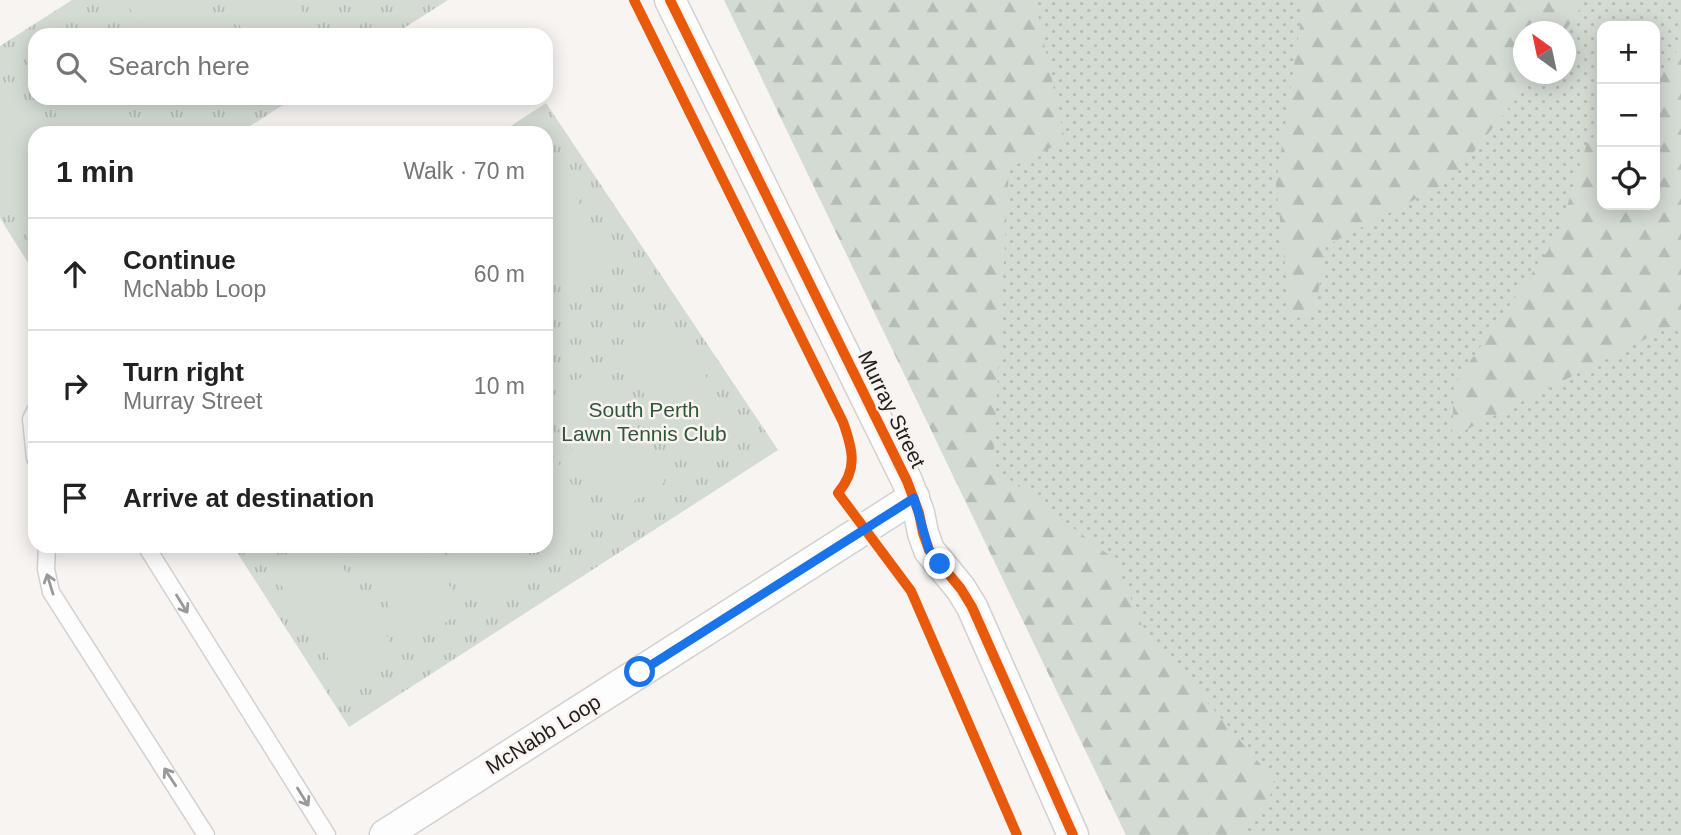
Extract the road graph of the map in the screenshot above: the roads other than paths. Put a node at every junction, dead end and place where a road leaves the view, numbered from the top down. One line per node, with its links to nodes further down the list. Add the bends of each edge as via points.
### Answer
1 (670, 0): 2 (street, Murray Street)
2 (914, 498): 7 (street, McNabb Loop); 8 (street, Murray Street, via 929,550 972,607)
3 (47, 553): 5 (lane, one-way to 3, via 51,592)
4 (150, 553): 6 (lane, one-way to 6)
5 (206, 835)
6 (327, 835)
7 (385, 835)
8 (1073, 835)

